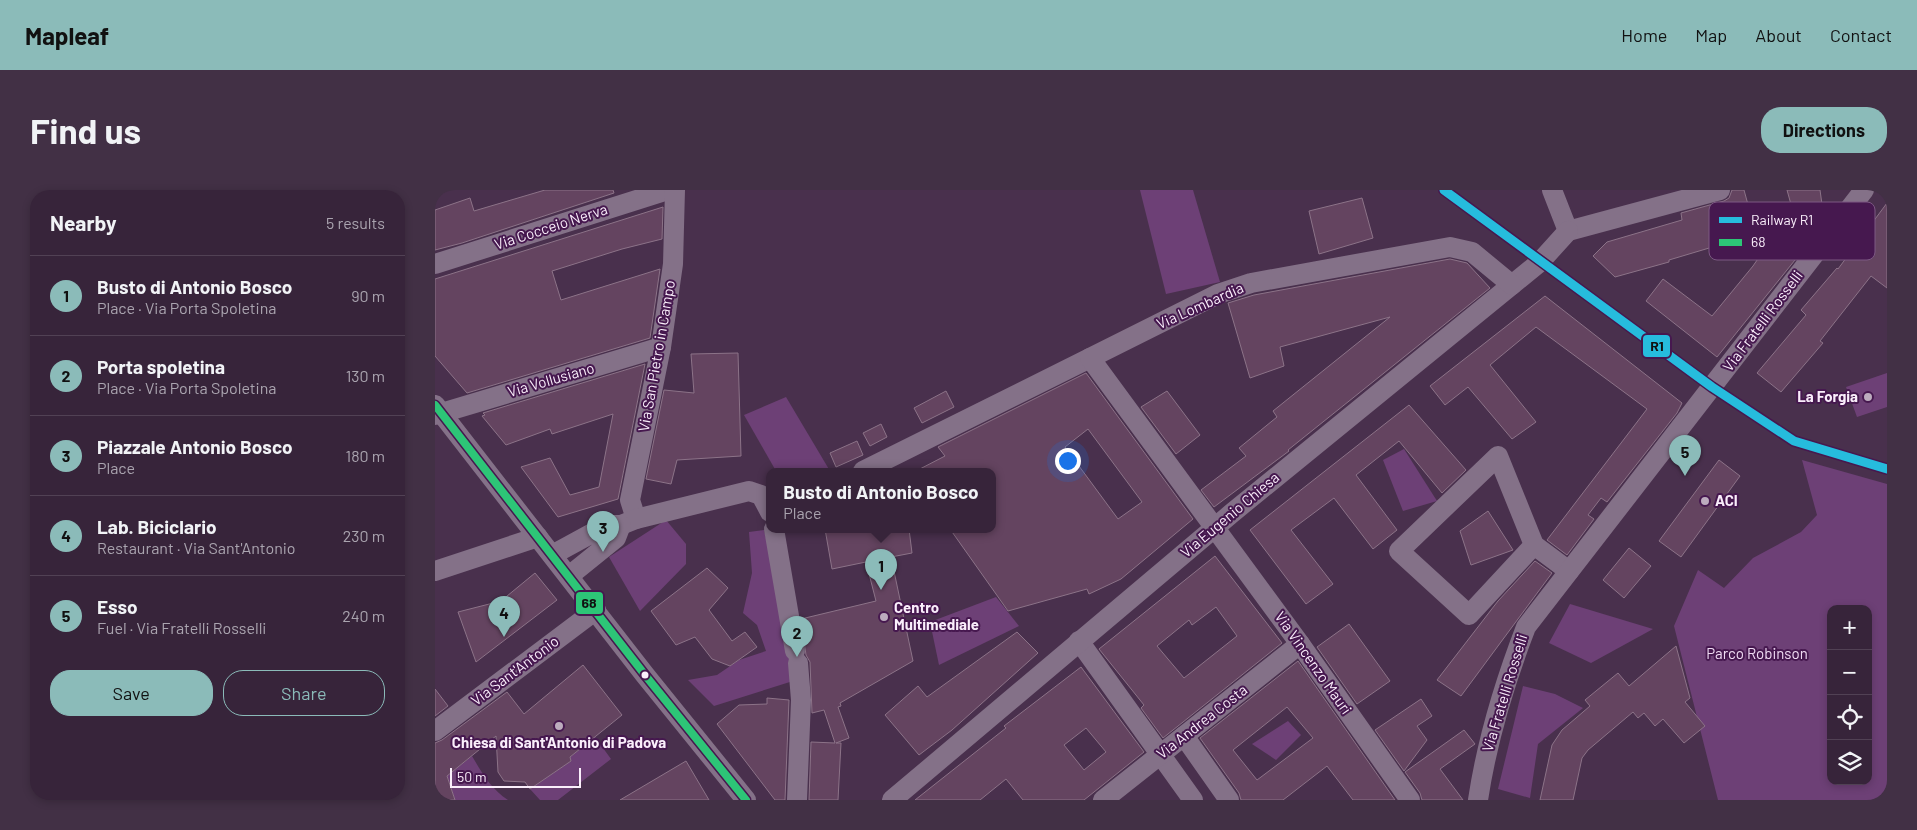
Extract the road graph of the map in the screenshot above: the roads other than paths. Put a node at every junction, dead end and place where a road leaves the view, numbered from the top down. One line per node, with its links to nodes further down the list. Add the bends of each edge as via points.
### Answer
1 (668, 190): 9 (street, Via Cocceio Nerva)
2 (675, 190): 11 (street, Via San Pietro in Campo, via 673,264)
3 (1552, 190): 7 (street)
4 (1720, 190): 7 (street)
5 (1863, 190): 6 (street, Via Fratelli Rosselli)
6 (1854, 202)
7 (1568, 231): 10 (street, Via Eugenio Chiesa, via 1540,262)
8 (1809, 260): 23 (street, Via Fratelli Rosselli)
9 (435, 264)
10 (1512, 285): 12 (street, Via Lombardia, via 1472,252 1450,247 1251,283 1218,294); 17 (street, Via Eugenio Chiesa)
11 (661, 347): 13 (street, Via Vollusiano); 16 (street, Via San Pietro in Campo, via 630,500)
12 (1091, 358): 14 (street, Via Lombardia); 17 (street)
13 (437, 411): 19 (street)
14 (869, 468)
15 (766, 504): 16 (street, via 761,495 749,491)
16 (629, 522): 21 (street, via 607,525); 24 (street, via 616,538)
17 (1215, 527): 26 (street, Via Eugenio Chiesa); 27 (street, Via Vincenzo Mauri)
18 (775, 533): 35 (street, via 801,700)
19 (538, 537): 21 (street); 22 (street)
20 (1534, 545): 20 (street, via 1498,456 1399,551 1469,615); 23 (street)
21 (552, 555): 24 (street)
22 (435, 571)
23 (1569, 571): 40 (street, Via Fratelli Rosselli, via 1526,627 1507,677 1492,731)
24 (569, 576): 25 (street)
25 (596, 610): 28 (street, Via Sant'Antonio); 31 (street)
26 (1079, 641): 30 (street); 36 (street, Via Eugenio Chiesa)
27 (1300, 644): 29 (street, Via Andrea Costa); 39 (street, Via Vincenzo Mauri)
28 (435, 731)
29 (1184, 736): 30 (street, Via Andrea Costa); 32 (street)
30 (1161, 755): 37 (street, Via Andrea Costa); 38 (street)
31 (728, 779): 33 (street); 34 (street)
32 (1227, 799)
33 (733, 800)
34 (746, 800)
35 (797, 800)
36 (893, 800)
37 (1103, 800)
38 (1193, 800)
39 (1410, 800)
40 (1478, 800)

